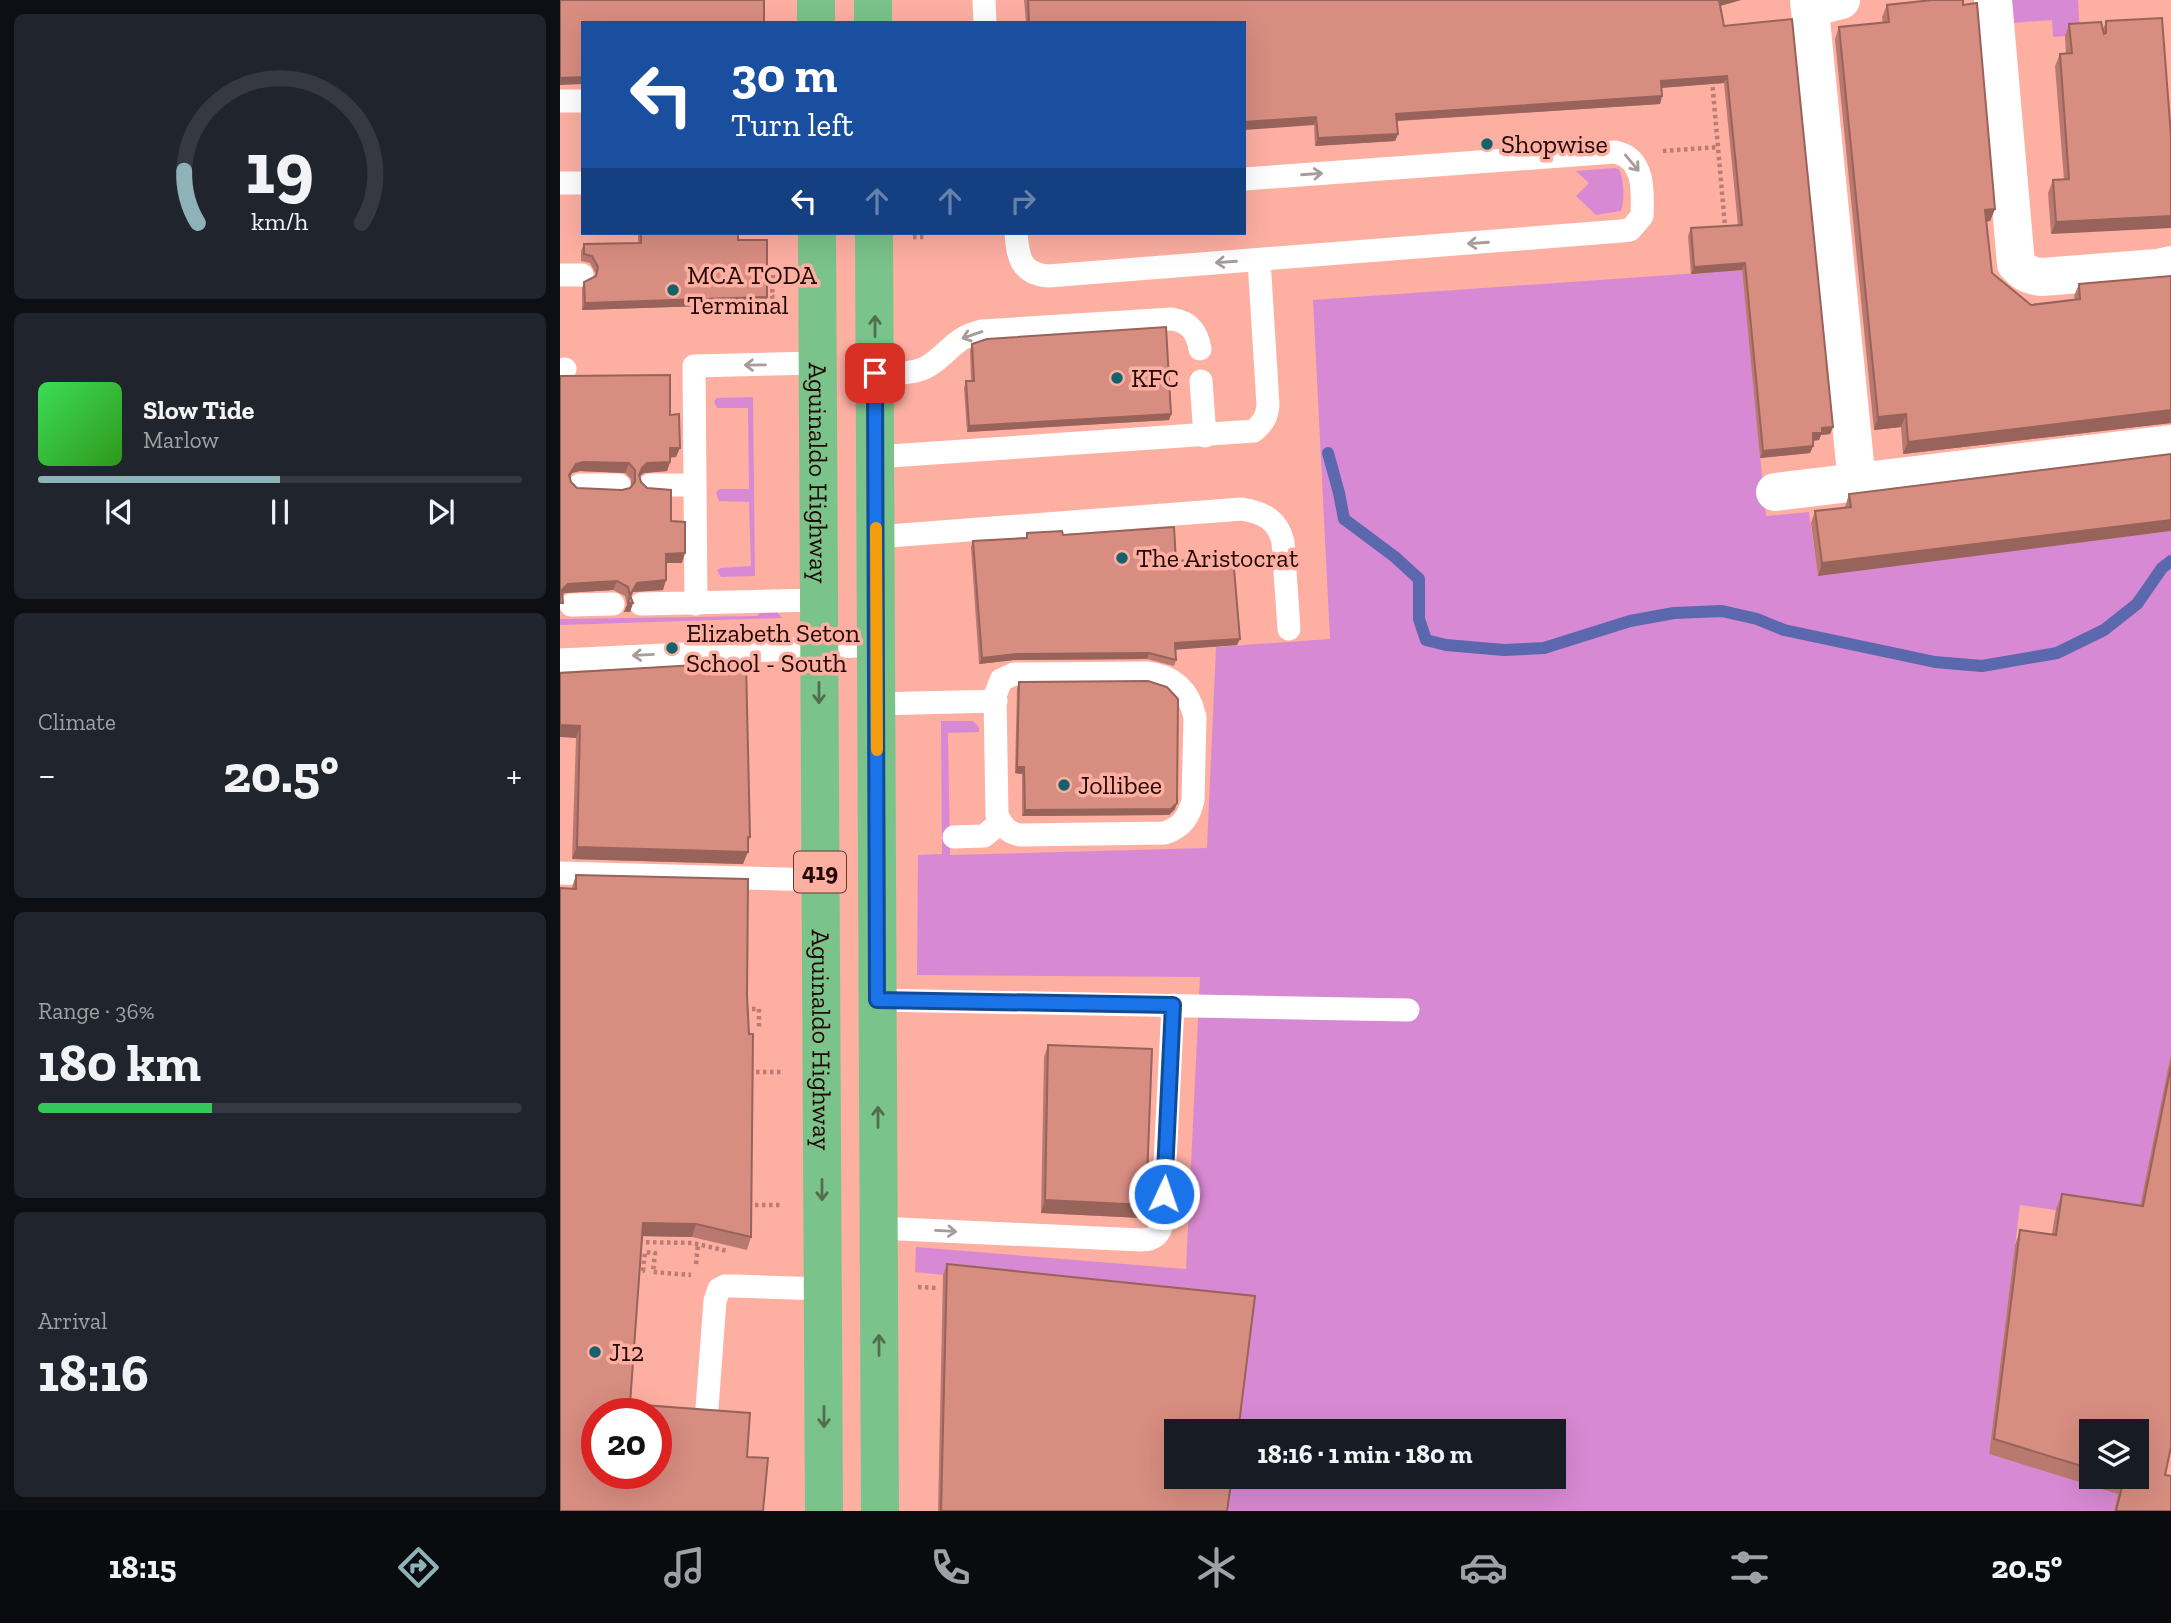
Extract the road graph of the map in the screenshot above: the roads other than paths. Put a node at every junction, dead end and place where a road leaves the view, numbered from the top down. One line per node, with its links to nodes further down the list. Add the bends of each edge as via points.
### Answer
1 (816, 0): 6 (highway)
2 (873, 0): 7 (highway)
3 (984, 0): 8 (lane)
4 (1993, 0): 18 (street, via 2016,264 2031,276 2042,277)
5 (1820, 3): 26 (street)
6 (816, 21)
7 (873, 21)
8 (985, 21)
9 (560, 101): 10 (lane)
10 (581, 101)
11 (1246, 179): 17 (lane, one-way to 17, via 1602,153 1624,154 1640,172 1642,216 1630,230)
12 (560, 183): 13 (lane)
13 (581, 183)
14 (817, 235): 20 (highway, Aguinaldo Highway / 419)
15 (874, 235): 21 (highway, 419, one-way to 15)
16 (1016, 235): 17 (lane, one-way to 16, via 1037,275 1020,260)
17 (1259, 260): 23 (lane, via 1267,415 1254,431)
18 (2171, 265)
19 (1200, 349): 21 (lane, one-way to 21, via 1190,326 1172,319 982,331 956,341 929,366 912,372)
20 (817, 363): 30 (lane, one-way to 30, via 694,366); 33 (highway, Aguinaldo Highway / 419)
21 (875, 373): 25 (highway, 419)
22 (1201, 381): 23 (lane)
23 (1205, 436): 25 (lane)
24 (2171, 444): 26 (street)
25 (875, 457): 32 (highway, 419)
26 (1857, 483): 31 (street)
27 (580, 485): 28 (lane)
28 (619, 485)
29 (650, 485): 30 (lane)
30 (695, 485): 36 (lane)
31 (1775, 492)
32 (876, 537): 38 (lane, via 1255,511 1265,514 1281,532); 39 (highway, 419)
33 (819, 600): 36 (lane); 40 (highway, Aguinaldo Highway / 419)
34 (613, 604): 37 (lane)
35 (641, 604): 36 (lane)
36 (696, 604)
37 (571, 605)
38 (1289, 629)
39 (876, 645): 40 (lane); 43 (highway, 419)
40 (819, 647): 41 (lane, one-way to 41); 47 (highway, Aguinaldo Highway / 419, one-way to 47)
41 (560, 660)
42 (996, 701): 43 (lane); 44 (lane); 44 (lane, via 1001,680 1014,674 1147,673 1180,686 1195,717 1193,800 1190,813 1175,830 1020,835 1012,834)
43 (876, 704): 48 (highway, 419)
44 (1001, 822): 45 (lane, via 984,836)
45 (954, 836)
46 (560, 873): 47 (lane)
47 (820, 880): 52 (highway, Aguinaldo Highway / 419, one-way to 52)
48 (877, 1000): 49 (lane); 51 (highway, 419, one-way to 48)
49 (1173, 1005): 50 (lane); 51 (lane, one-way to 49, via 1141,1240 1157,1235 1162,1221)
50 (1408, 1010)
51 (878, 1228): 55 (highway, 419, one-way to 51)
52 (823, 1289): 53 (lane, via 719,1289); 54 (highway, Aguinaldo Highway / 419, one-way to 54)
53 (707, 1408)
54 (824, 1511)
55 (880, 1511)

